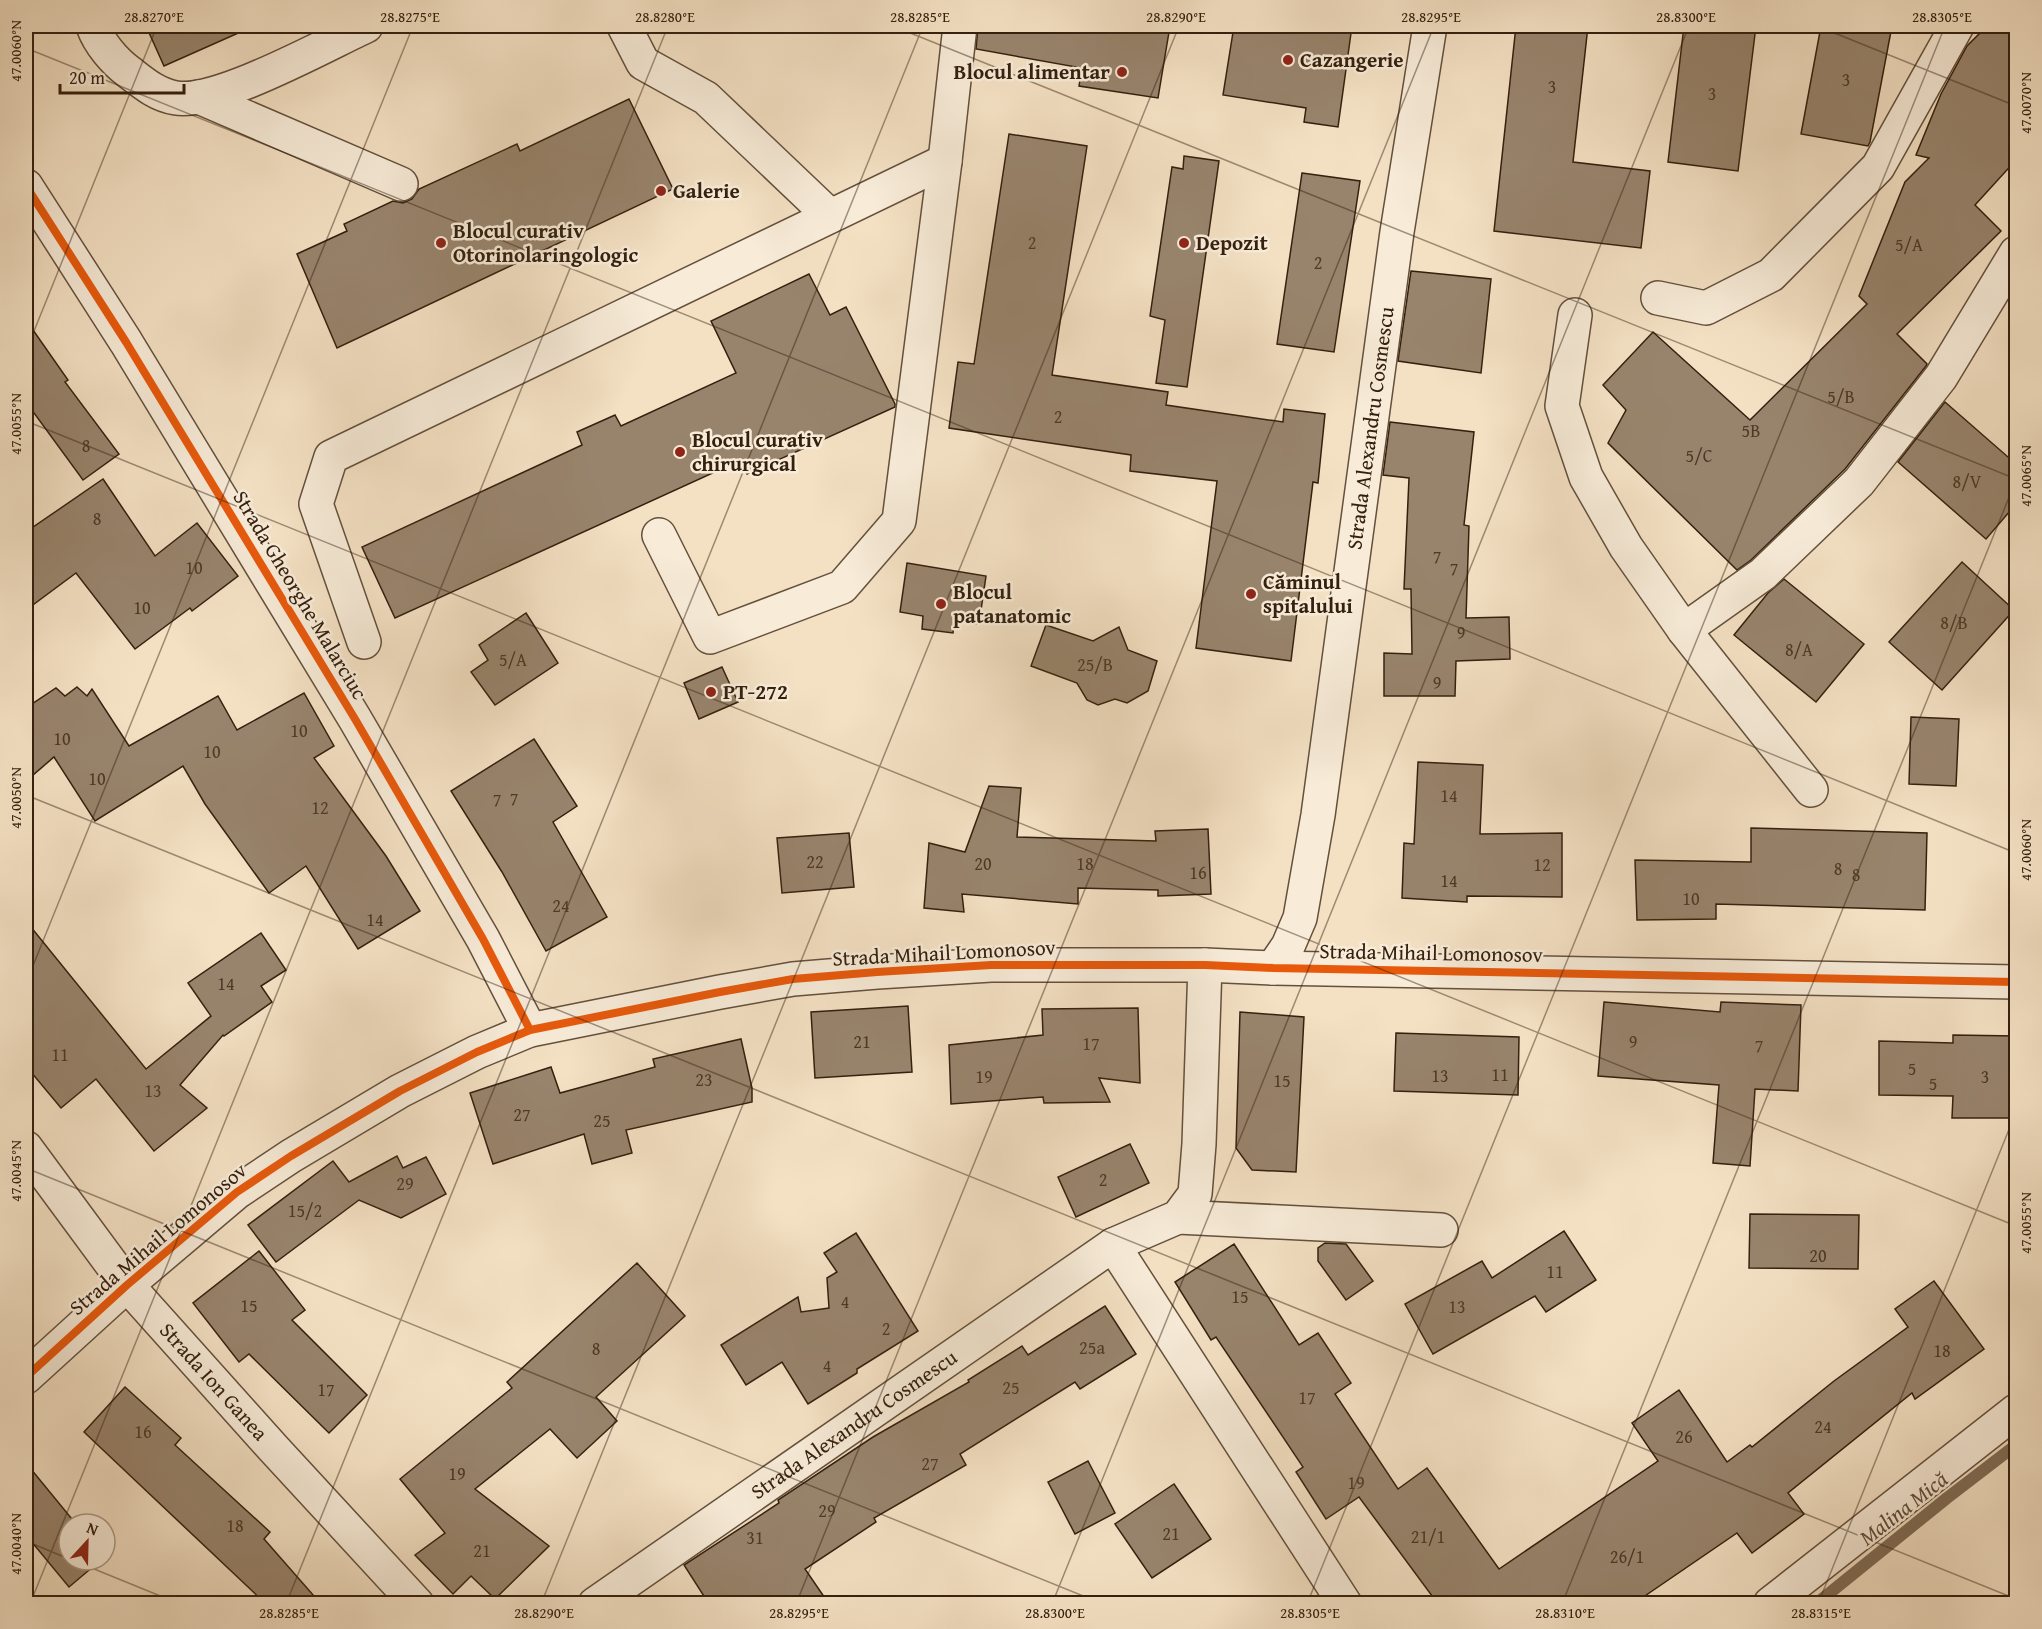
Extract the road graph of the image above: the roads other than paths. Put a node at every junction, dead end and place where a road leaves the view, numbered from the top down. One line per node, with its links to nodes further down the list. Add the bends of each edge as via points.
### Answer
1 (93, 26): 7 (street, via 115,61 152,90 177,99)
2 (366, 26): 7 (street, via 240,85)
3 (624, 26): 11 (street, via 643,63 706,98)
4 (960, 26): 8 (street)
5 (1430, 26): 20 (street, Strada Alexandru Cosmescu, via 1397,232 1318,815 1300,918)
6 (1957, 26): 13 (street, via 1878,167 1771,275 1706,308)
7 (199, 97): 9 (street)
8 (945, 161): 11 (street); 15 (street, via 899,521 842,587 710,637)
9 (401, 184)
10 (26, 186): 22 (street, Strada Gheorghe Malarciuc, via 132,352 355,720 483,939)
11 (831, 216): 17 (street, via 331,457 316,504)
12 (2016, 253): 16 (street, via 1941,377 1859,482 1763,574)
13 (1658, 298)
14 (1575, 315): 16 (street, via 1562,406 1586,477 1626,547)
15 (659, 535)
16 (1684, 630): 18 (street)
17 (364, 642)
18 (1811, 790)
19 (1205, 964): 20 (street, Strada Mihail Lomonosov); 22 (street, Strada Mihail Lomonosov, via 991,965 804,978); 24 (street, via 1195,1194)
20 (1273, 968): 21 (street, Strada Mihail Lomonosov)
21 (2016, 982)
22 (530, 1030): 27 (street, Strada Mihail Lomonosov, via 400,1091 291,1156 237,1192)
23 (26, 1148): 27 (street, Strada Ion Ganea)
24 (1178, 1217): 25 (street, Strada Alexandru Cosmescu); 26 (street, Strada Alexandru Cosmescu)
25 (1441, 1230)
26 (1113, 1245): 31 (street, Strada Alexandru Cosmescu); 32 (street)
27 (127, 1285): 28 (street, Strada Mihail Lomonosov); 30 (street, Strada Ion Ganea)
28 (26, 1377)
29 (2016, 1411): 33 (street)
30 (417, 1604)
31 (595, 1604)
32 (1345, 1604)
33 (1770, 1604)

